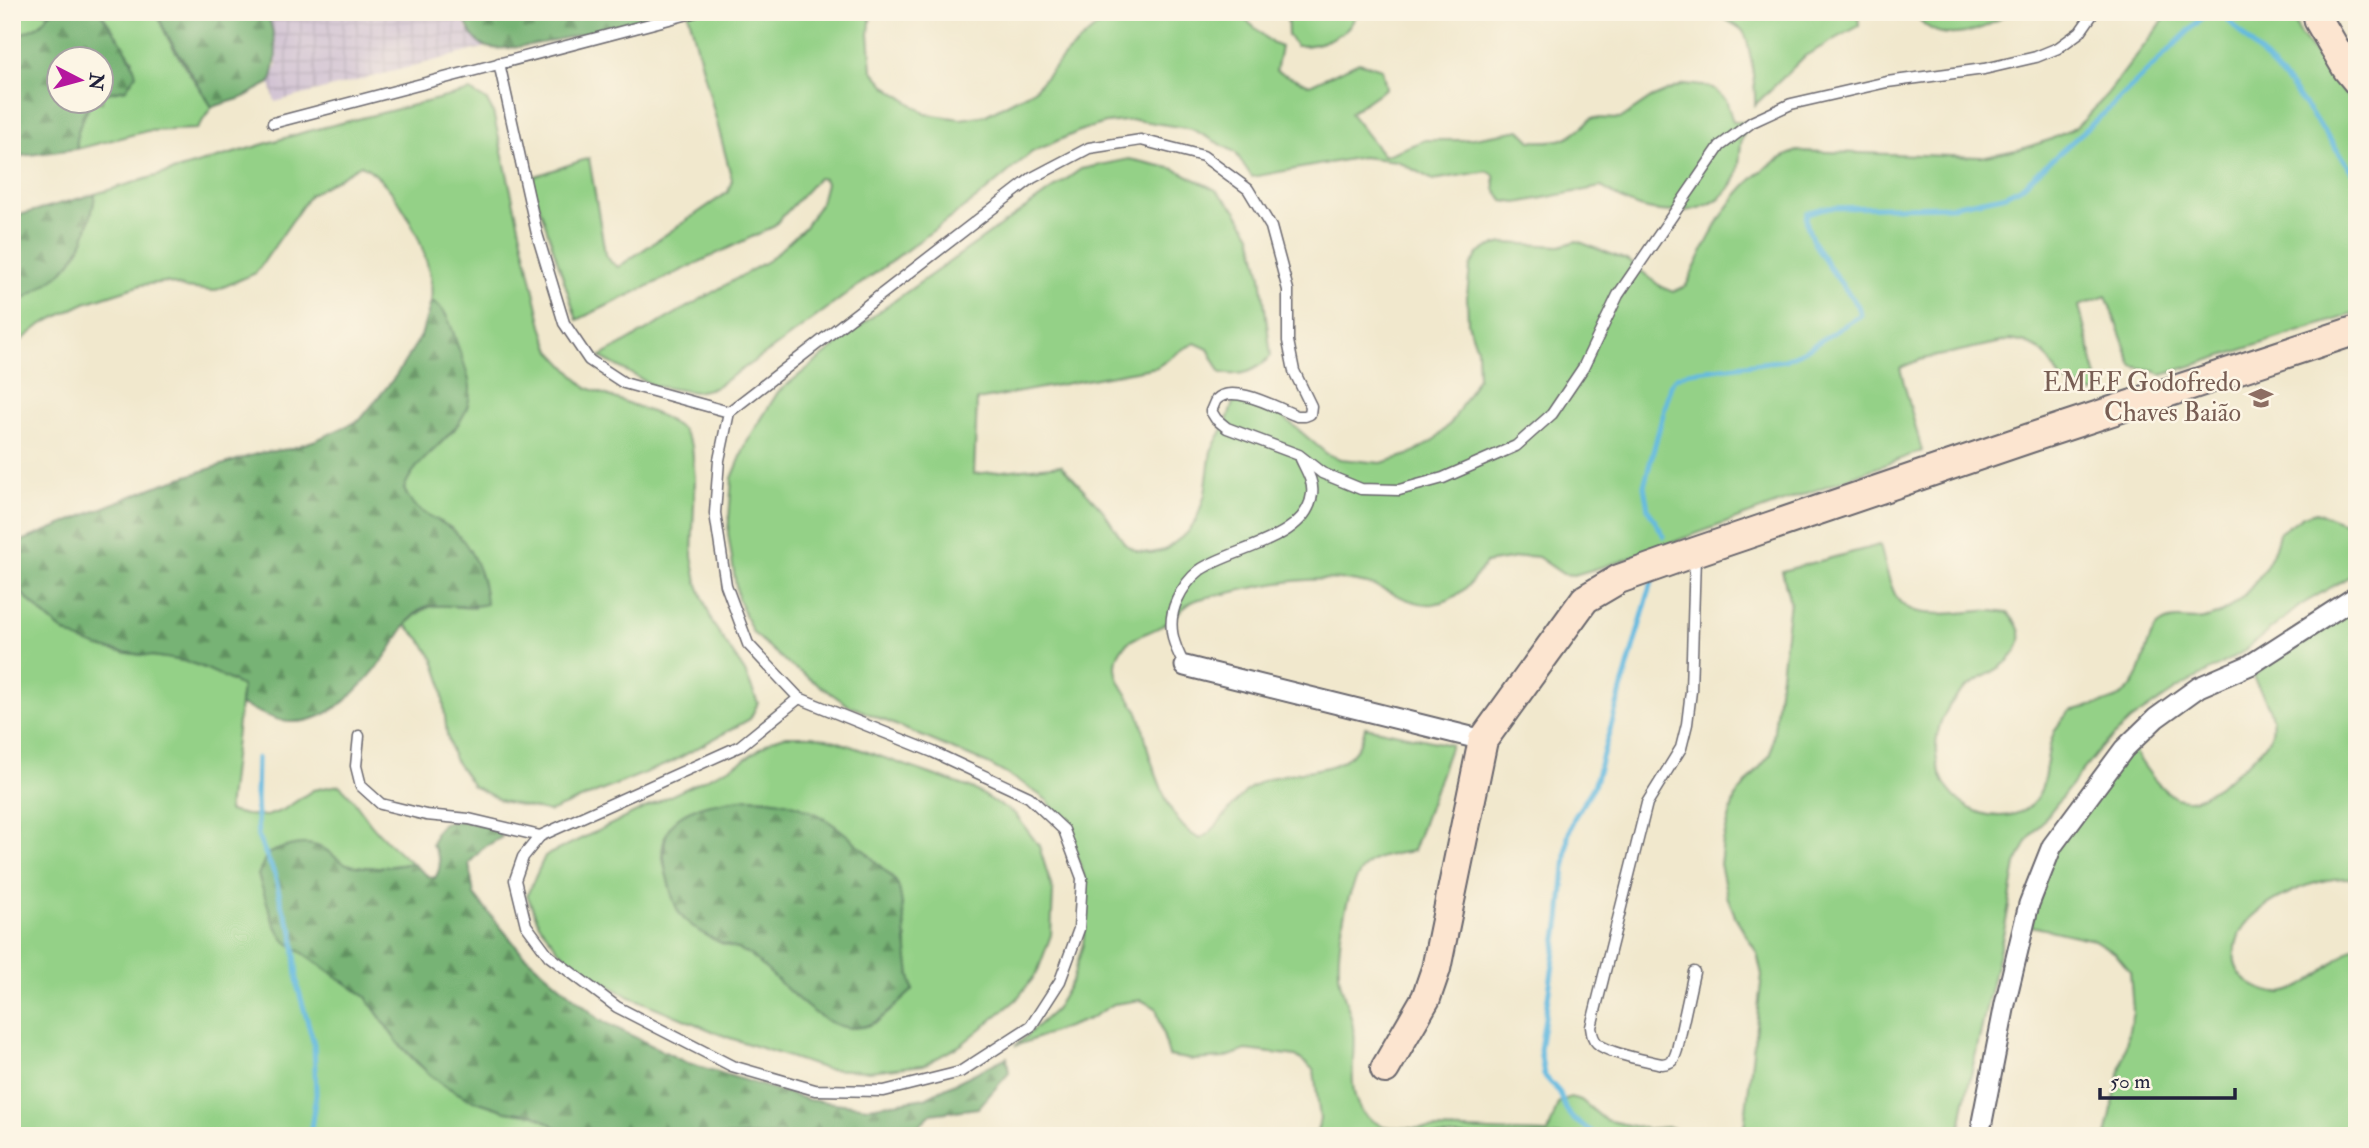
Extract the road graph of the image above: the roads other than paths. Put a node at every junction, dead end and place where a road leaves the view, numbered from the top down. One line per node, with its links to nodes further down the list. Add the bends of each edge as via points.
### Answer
1 (696, 12): 4 (lane)
2 (2094, 12): 9 (lane, via 2080,32 2036,57 1887,82 1791,104 1752,122 1720,146 1618,295 1583,368 1552,414 1516,446 1443,478 1399,490 1361,489 1322,473)
3 (2317, 12): 5 (street)
4 (499, 63): 6 (lane); 8 (lane, via 537,234 564,323 589,360 624,383)
5 (2357, 81)
6 (273, 122)
7 (2357, 330): 10 (street)
8 (729, 412): 9 (lane, via 1032,178 1089,148 1141,140 1203,156 1248,189 1271,228 1288,290 1288,341 1294,371 1311,406 1310,414 1297,416 1243,394 1227,393 1216,400 1211,411 1227,428); 13 (lane, via 715,513 726,585 748,644)
9 (1299, 455): 12 (lane, via 1313,494 1294,527 1200,570 1182,588 1172,611 1171,636)
10 (1695, 552): 15 (street, via 1619,579 1585,599); 17 (lane, via 1687,724 1681,748 1647,803 1592,1037 1612,1050 1669,1063 1677,1050)
11 (2357, 596): 19 (street, via 2250,664 2200,687 2156,718 2124,749 2052,846 2029,904)
12 (1185, 666): 15 (street)
13 (799, 698): 16 (lane, via 740,746); 16 (lane, via 1029,797 1064,830 1082,878 1079,929 1060,981 1031,1026 960,1072 884,1091 815,1090 732,1066 617,1007 549,956 526,925 515,880 523,857)
14 (359, 736): 16 (lane, via 356,766 361,786 381,804)
15 (1483, 740): 18 (street, via 1436,969 1426,998)
16 (540, 836)
17 (1694, 972)
18 (1385, 1069)
19 (1982, 1122)

